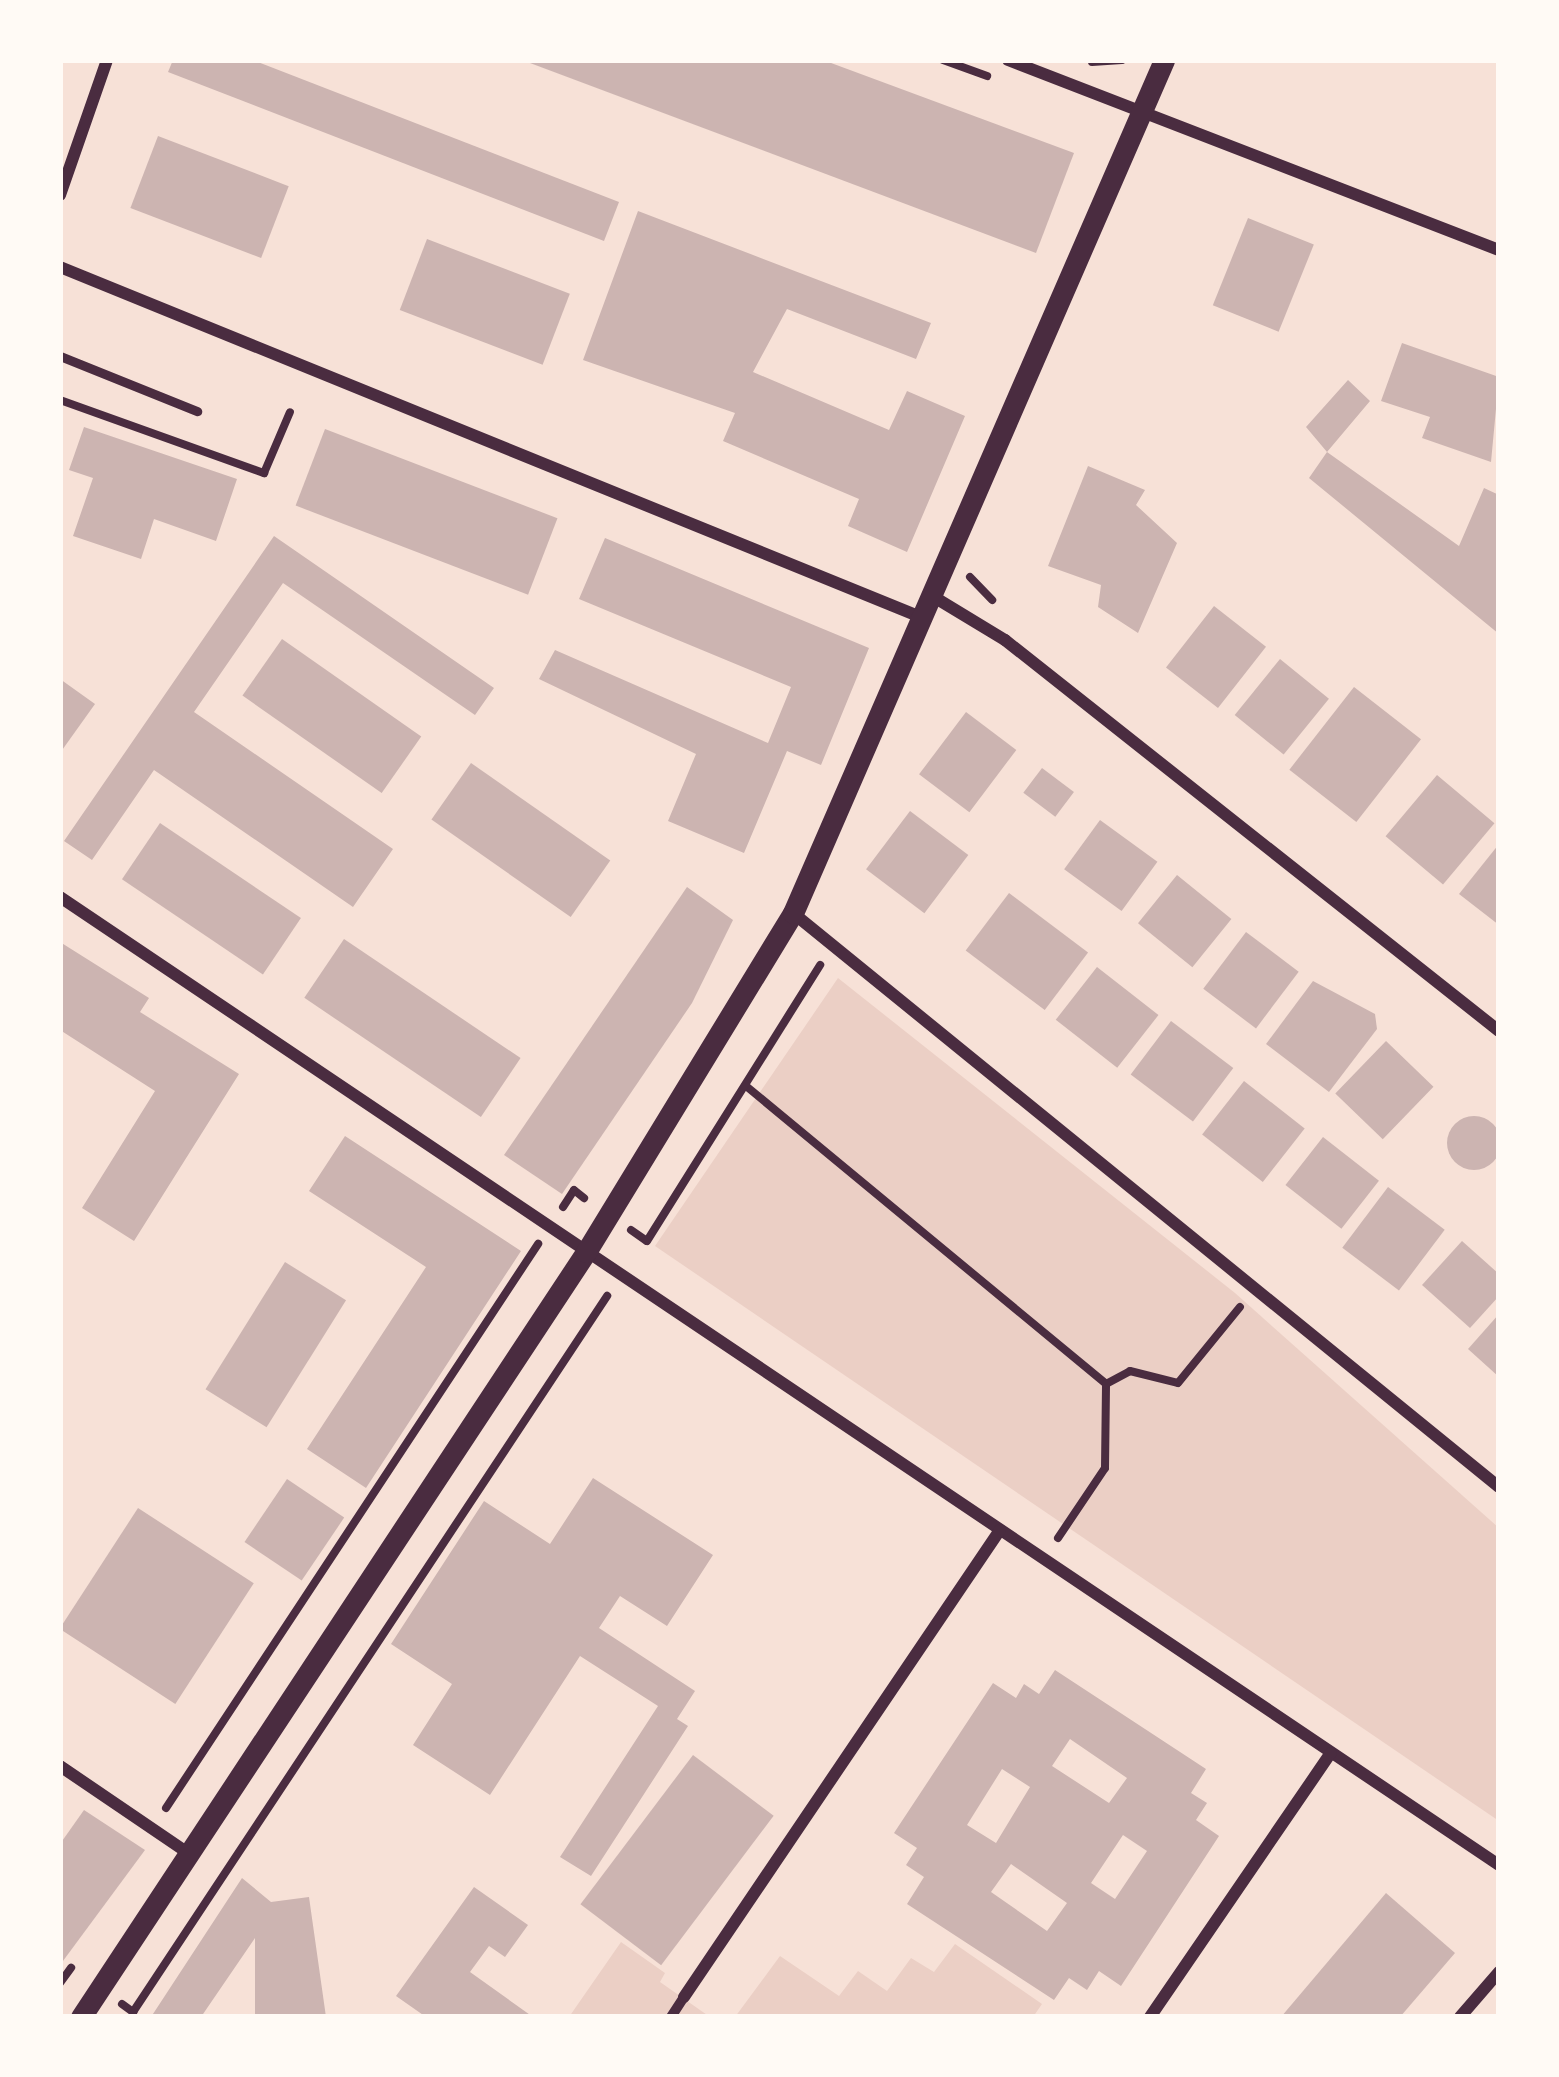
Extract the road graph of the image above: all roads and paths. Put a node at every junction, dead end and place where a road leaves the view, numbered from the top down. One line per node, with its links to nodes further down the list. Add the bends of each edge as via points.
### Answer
1 (107, 60): 7 (street)
2 (1008, 60): 5 (street)
3 (1122, 60): 5 (path, via 1084,62)
4 (1164, 60): 6 (street)
5 (1075, 85): 6 (street)
6 (1142, 108): 8 (street); 12 (street)
7 (60, 195)
8 (1499, 250)
9 (60, 267): 14 (street)
10 (60, 356): 11 (lane)
11 (197, 411)
12 (948, 548): 13 (street); 15 (path, via 976,562 970,577 993,597)
13 (928, 593): 14 (street); 15 (street)
14 (918, 616): 17 (street)
15 (981, 624): 19 (street)
16 (60, 897): 22 (street)
17 (793, 913): 18 (street); 21 (street)
18 (832, 945): 20 (path); 26 (street)
19 (1499, 1030)
20 (746, 1086): 23 (path); 27 (path)
21 (609, 1215): 22 (path, via 574,1190); 23 (path); 24 (street)
22 (549, 1227): 24 (street); 33 (path)
23 (647, 1241): 25 (path)
24 (586, 1252): 25 (street); 34 (street)
25 (621, 1276): 29 (street); 40 (path)
26 (1260, 1282): 27 (path, via 1178,1383 1130,1371); 28 (street)
27 (1106, 1384): 30 (path, via 1106,1468)
28 (1499, 1487)
29 (1000, 1530): 30 (street); 39 (street)
30 (1043, 1559): 31 (street)
31 (1331, 1753): 35 (street); 43 (street)
32 (60, 1766): 33 (street)
33 (152, 1829): 34 (street)
34 (185, 1851): 38 (street)
35 (1499, 1865)
36 (1499, 1972): 44 (street)
37 (60, 1984): 38 (path, via 71,1967)
38 (99, 1988): 40 (path); 42 (street)
39 (684, 1997): 41 (street)
40 (132, 2015)
41 (677, 2015)
42 (81, 2017)
43 (1150, 2017)
44 (1460, 2017)

